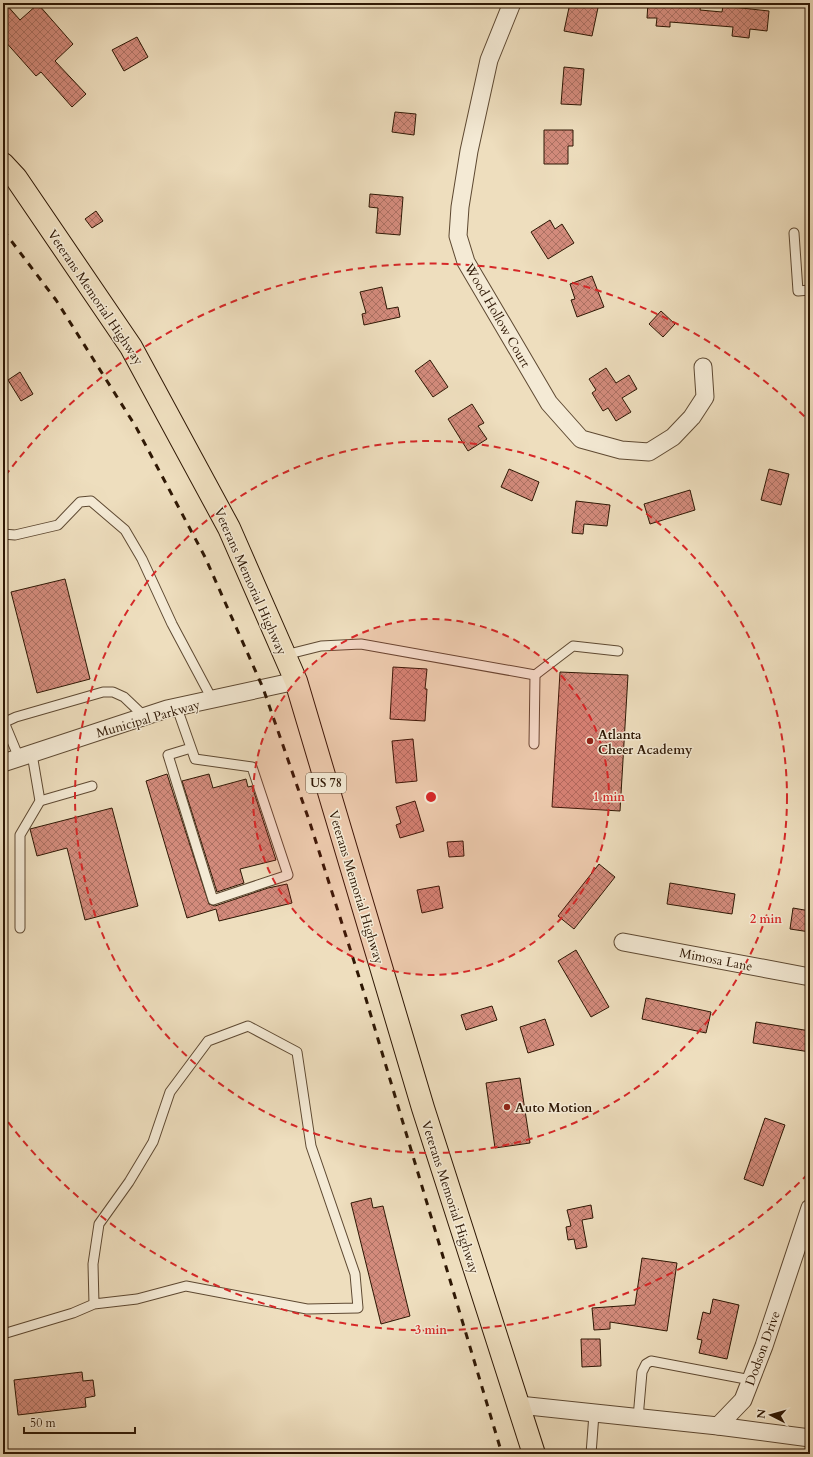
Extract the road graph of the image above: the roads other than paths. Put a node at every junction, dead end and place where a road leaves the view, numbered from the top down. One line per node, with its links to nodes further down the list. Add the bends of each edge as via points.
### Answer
1 (512, 3): 5 (street, Wood Hollow Court, via 489,60 469,151 458,236 466,262 548,403 582,439 621,450 649,452 673,437 701,404 705,397)
2 (3, 164): 8 (main road, Veterans Memorial Highway / US 78, via 16,178 131,346 229,528)
3 (794, 233): 4 (lane, via 798,291)
4 (810, 290)
5 (702, 367)
6 (3, 534): 11 (lane, via 15,535 58,525 80,502 91,501 124,530 142,559 172,624)
7 (618, 651): 9 (lane, via 573,646)
8 (285, 655): 9 (lane, via 321,646 361,644); 10 (main road, Veterans Memorial Highway / US 78)
9 (535, 675): 15 (lane)
10 (296, 681): 11 (street, Municipal Parkway); 28 (main road, Veterans Memorial Highway / US 78, via 423,1108)
11 (212, 700): 12 (street, Municipal Parkway)
12 (176, 708): 13 (street, Municipal Parkway); 16 (lane)
13 (145, 717): 14 (lane, via 124,697 113,692 103,692 16,717); 17 (street, Municipal Parkway)
14 (4, 723): 17 (lane)
15 (534, 744)
16 (191, 748): 16 (lane, via 195,759 252,767 288,875 213,900 168,755)
17 (25, 756): 18 (street, Municipal Parkway); 20 (lane)
18 (3, 763)
19 (92, 786): 20 (lane)
20 (40, 801): 21 (lane, via 20,835)
21 (20, 928)
22 (623, 942): 23 (street, Mimosa Lane)
23 (810, 977)
24 (810, 1208): 27 (street, Dodson Drive)
25 (94, 1304): 25 (lane, via 137,1299 186,1286 307,1310 358,1308 355,1274 311,1146 297,1052 248,1026 208,1041 170,1092 153,1142 99,1224 93,1264); 26 (lane)
26 (3, 1334)
27 (751, 1380): 30 (lane, via 651,1361 642,1372); 31 (street, Dodson Drive, via 743,1400)
28 (519, 1405): 29 (street); 33 (main road, Veterans Memorial Highway / US 78)
29 (594, 1414): 30 (street); 34 (lane)
30 (638, 1418): 31 (street)
31 (718, 1426): 32 (street)
32 (810, 1438)
33 (534, 1454)
34 (591, 1454)

